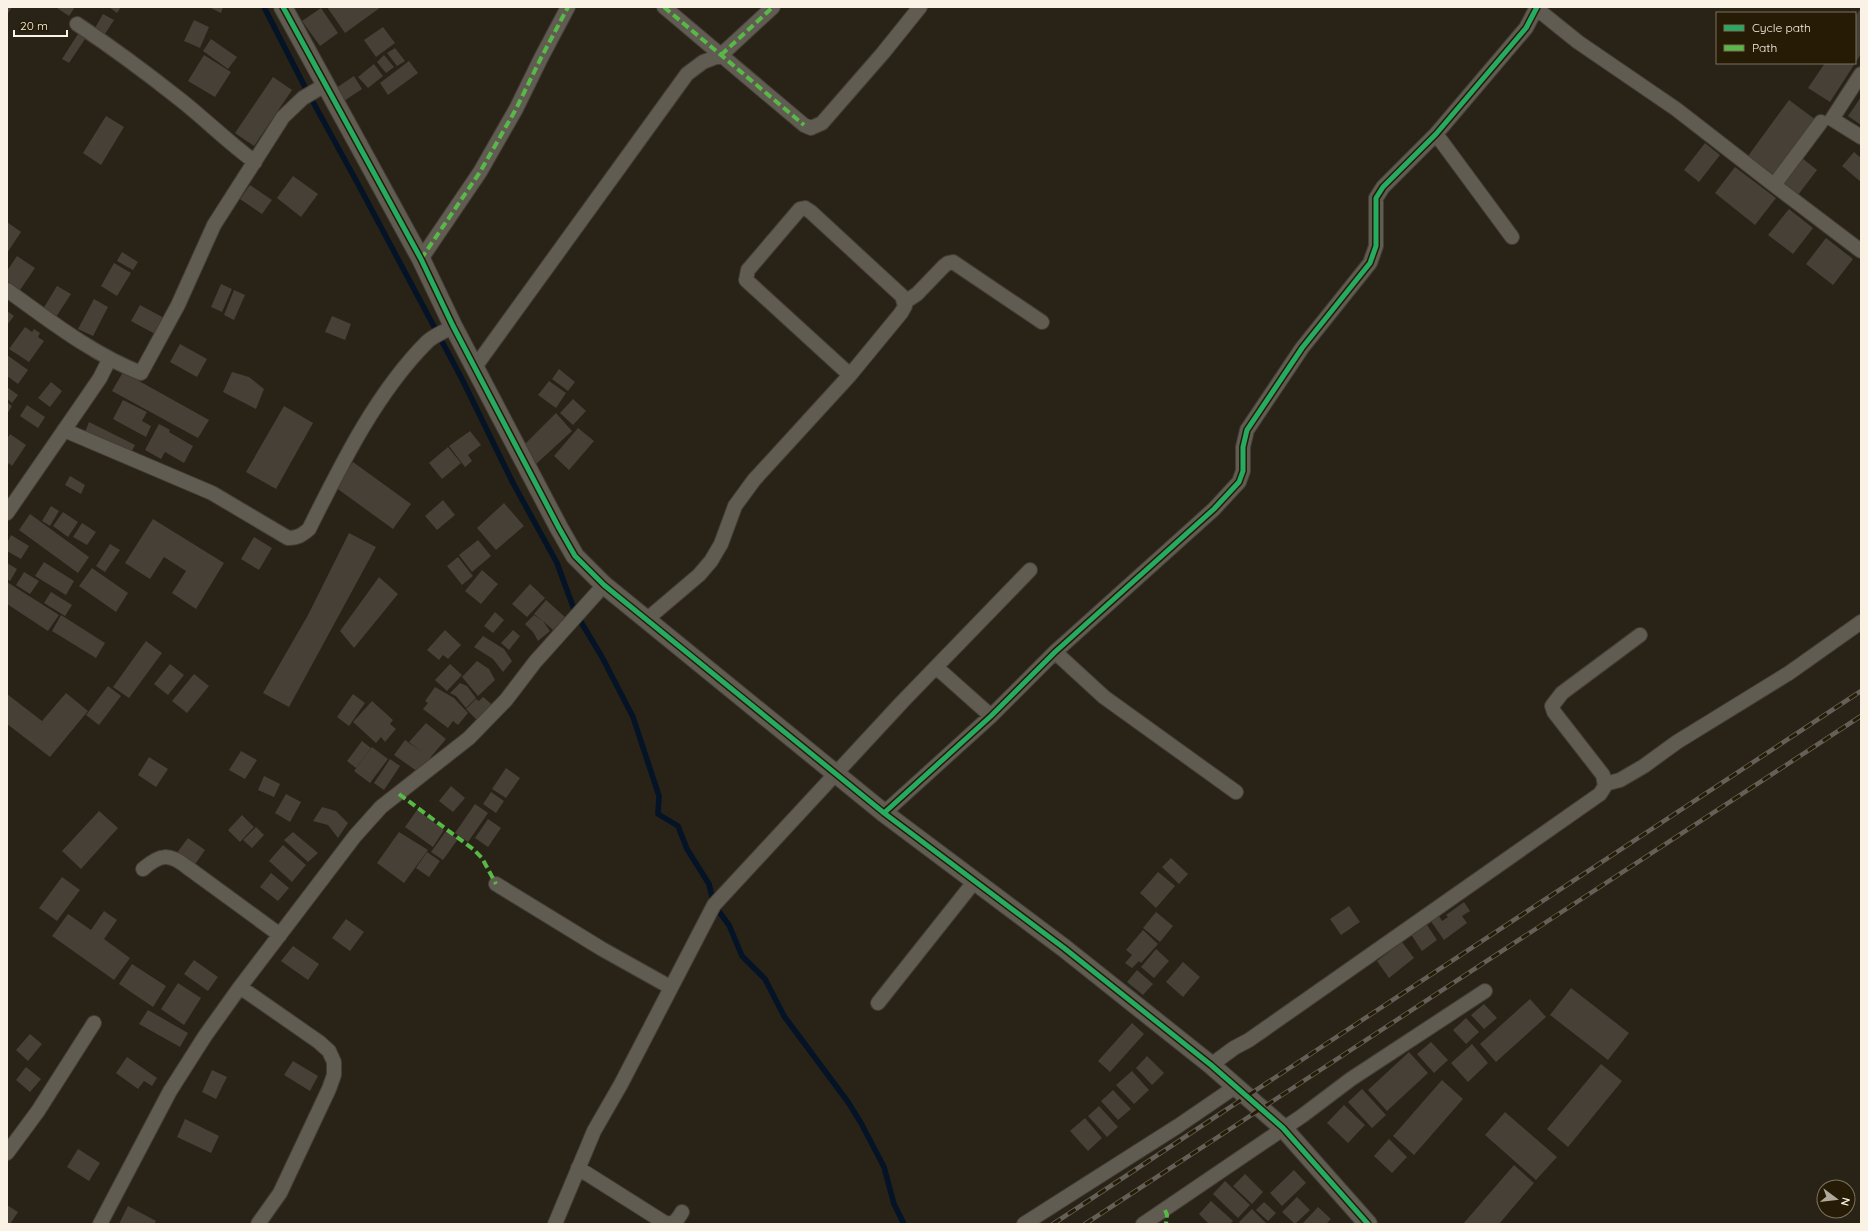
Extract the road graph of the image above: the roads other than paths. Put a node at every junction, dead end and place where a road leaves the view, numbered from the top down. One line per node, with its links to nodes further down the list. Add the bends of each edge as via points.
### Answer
1 (283, 7): 10 (street)
2 (568, 7): 18 (street, via 516,109 480,172)
3 (664, 7): 8 (street)
4 (773, 7): 8 (street)
5 (920, 7): 8 (street, via 822,123 811,128 804,125)
6 (1537, 8): 12 (street, via 1526,28); 15 (street, via 1578,42 1676,109)
7 (77, 24): 14 (street, via 134,63)
8 (721, 55): 24 (street, via 703,62 687,74)
9 (1861, 74): 13 (street, via 1832,119)
10 (325, 85): 14 (street, via 303,98 283,117); 18 (street)
11 (1821, 122): 15 (street)
12 (1436, 134): 16 (street); 33 (street, via 1383,187 1376,198 1376,246 1370,263 1302,348 1252,422 1244,439 1243,471 1239,482 1214,509)
13 (1861, 137)
14 (255, 162): 23 (street, via 214,225 178,306 141,373)
15 (1774, 185): 17 (street)
16 (1512, 237)
17 (1861, 251)
18 (421, 259): 22 (street)
19 (7, 290): 23 (street)
20 (904, 302): 21 (street, via 917,294 944,266 953,262); 25 (street, via 901,313); 25 (street, via 897,291 805,208 800,209 748,270 746,280)
21 (1042, 322)
22 (450, 328): 24 (street); 26 (street, via 428,341 376,407 345,457 308,529 301,536 294,538 288,538 212,494)
23 (109, 360): 26 (street, via 100,378)
24 (475, 367): 29 (street, via 572,551)
25 (850, 375): 30 (street, via 754,480 735,506 721,544 711,561 699,575)
26 (64, 430): 27 (street)
27 (7, 513)
28 (1030, 570): 34 (street)
29 (604, 586): 30 (street); 43 (street, via 535,662 506,700 469,738 381,808 355,836)
30 (646, 620): 36 (street)
31 (1861, 622): 37 (street, via 1789,673 1677,742 1644,766 1620,780)
32 (1640, 635): 37 (street, via 1562,692 1553,705 1554,712 1602,775)
33 (1055, 652): 35 (street); 38 (street, via 1104,697)
34 (936, 667): 35 (street); 36 (street)
35 (991, 716): 39 (street)
36 (836, 775): 39 (street); 45 (street, via 714,905)
37 (1605, 784): 49 (street, via 1600,794)
38 (1236, 792)
39 (884, 813): 41 (street)
40 (143, 869): 43 (street, via 154,860 172,858 187,866)
41 (974, 882): 47 (street); 49 (street, via 1070,953)
42 (496, 884): 45 (street)
43 (280, 935): 44 (street)
44 (240, 987): 56 (street, via 170,1091); 57 (street, via 319,1042 329,1051 334,1062 334,1075 329,1089 300,1151 280,1193)
45 (670, 987): 53 (street, via 594,1131)
46 (1485, 991): 51 (street, via 1351,1079)
47 (878, 1003)
48 (94, 1023): 52 (street, via 38,1111)
49 (1211, 1065): 50 (street)
50 (1235, 1087): 51 (street); 59 (street)
51 (1283, 1128): 55 (street); 61 (street)
52 (7, 1153)
53 (578, 1168): 54 (street, via 665,1223 675,1222); 58 (street)
54 (682, 1212)
55 (1166, 1217): 60 (street)
56 (100, 1224)
57 (258, 1224)
58 (555, 1224)
59 (1024, 1224)
60 (1143, 1224)
61 (1368, 1224)

